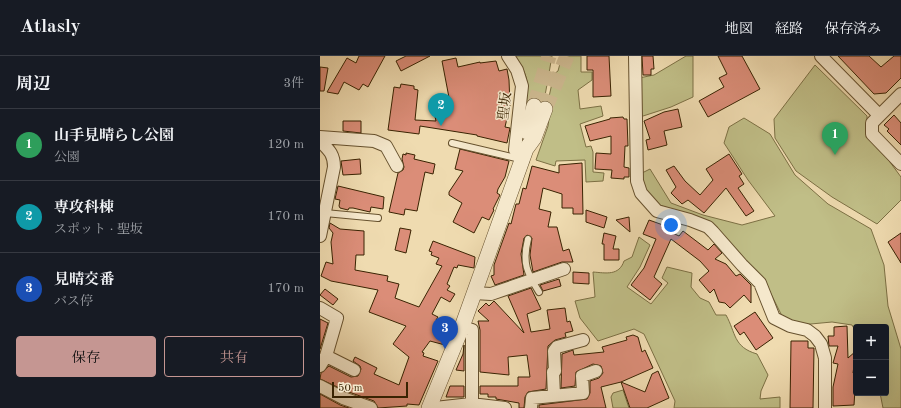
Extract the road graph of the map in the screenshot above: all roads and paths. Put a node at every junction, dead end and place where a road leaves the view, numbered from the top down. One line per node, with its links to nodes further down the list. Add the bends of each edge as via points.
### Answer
1 (508, 56): 10 (street, 聖坂, via 517,70 522,86 515,150)
2 (635, 56): 35 (street, via 637,181 640,193 657,211 708,227 760,282 774,318 790,326 808,330 815,336 821,344 825,358)
3 (822, 56): 6 (street)
4 (901, 94): 6 (street)
5 (539, 107): 10 (street, via 534,138)
6 (879, 115): 11 (street, via 872,123 872,134)
7 (320, 137): 12 (street, via 374,141 386,146)
8 (320, 141): 13 (street, via 334,158)
9 (452, 143): 10 (lane)
10 (525, 154): 20 (street)
11 (901, 164)
12 (397, 166)
13 (325, 213): 14 (lane); 15 (street)
14 (378, 218)
15 (320, 236)
16 (528, 239): 18 (lane, via 525,260)
17 (564, 269): 18 (street)
18 (531, 279): 19 (lane); 20 (street, via 491,294)
19 (539, 292)
20 (474, 293): 22 (street)
21 (320, 308): 24 (street, via 337,318)
22 (462, 327): 29 (street, via 472,330); 31 (street)
23 (583, 340): 28 (street, via 557,347 554,351)
24 (323, 361): 25 (street)
25 (354, 370)
26 (596, 370): 28 (street, via 582,376 583,393)
27 (320, 386): 30 (street)
28 (554, 396): 34 (street, via 532,398)
29 (471, 405): 32 (street); 33 (street)
30 (370, 408)
31 (429, 408)
32 (435, 408)
33 (505, 408)
34 (531, 408)
35 (825, 408)

